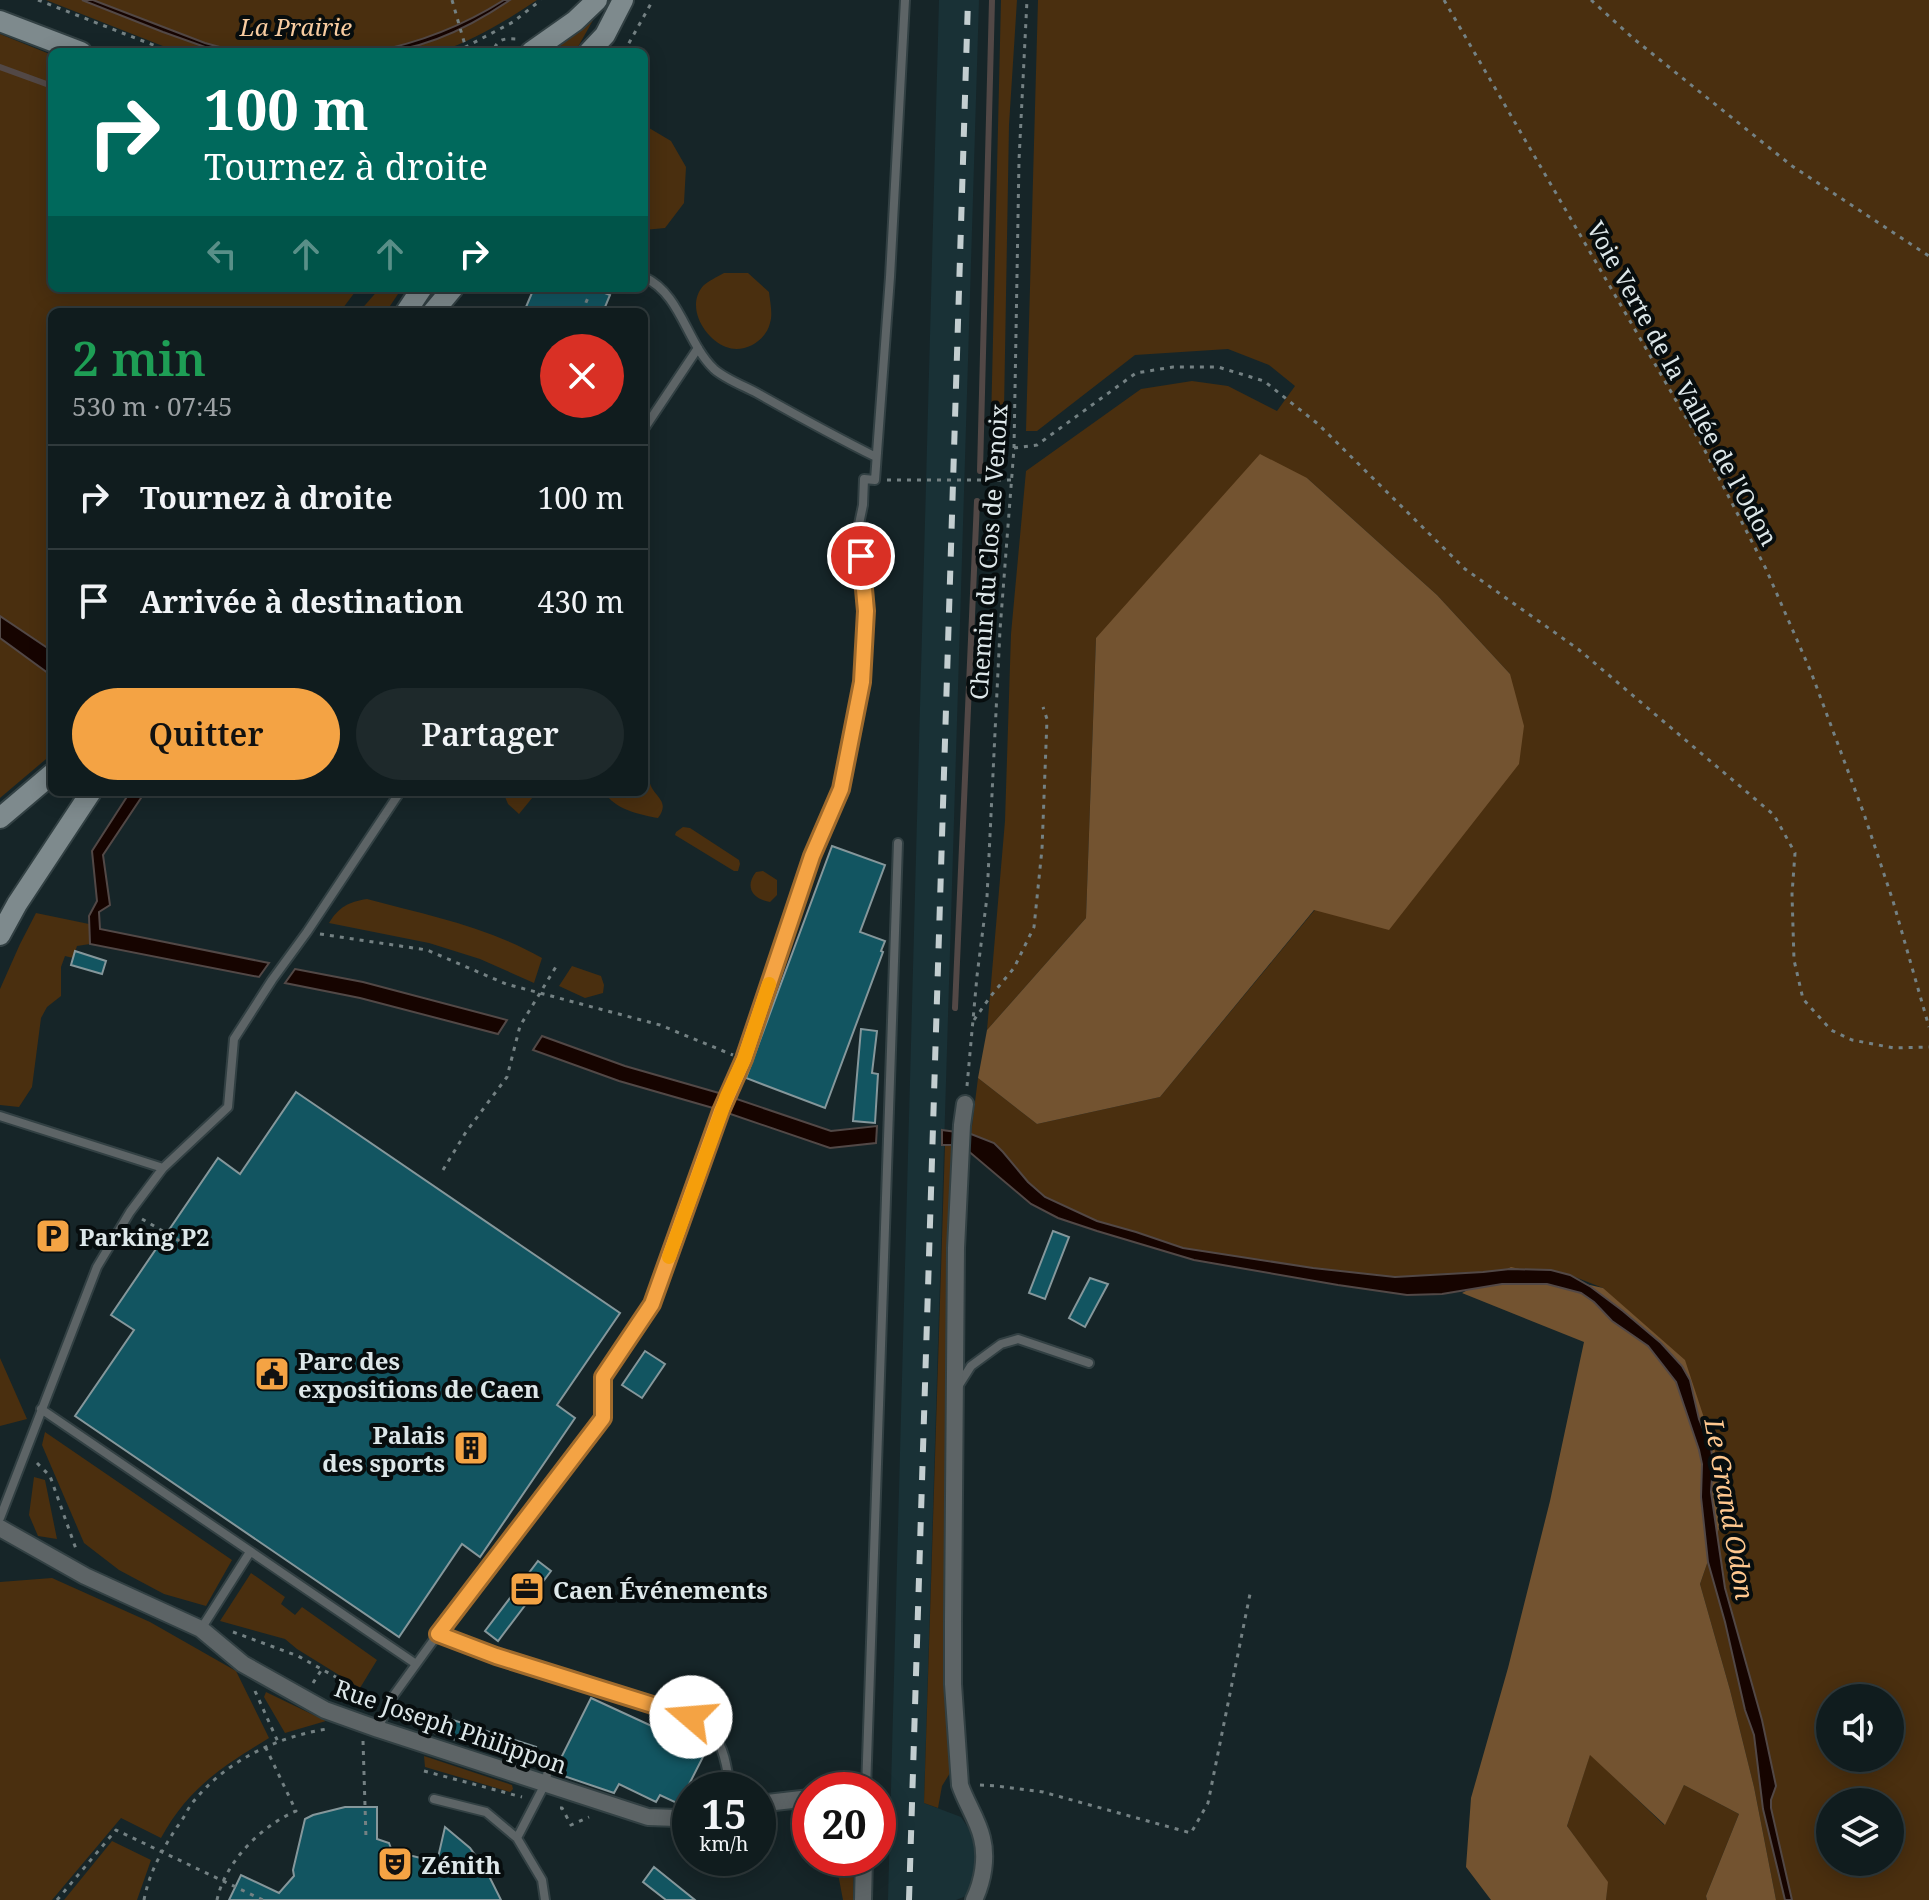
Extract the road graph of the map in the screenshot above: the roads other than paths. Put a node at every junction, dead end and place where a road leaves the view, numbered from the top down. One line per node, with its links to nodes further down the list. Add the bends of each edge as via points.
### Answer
1 (597, 0): 7 (main road)
2 (623, 0): 5 (main road)
3 (905, 0): 13 (lane)
4 (0, 21): 6 (main road)
5 (603, 43)
6 (71, 48)
7 (537, 48)
8 (648, 279): 11 (lane, via 676,306)
9 (450, 292): 10 (main road)
10 (436, 308)
11 (698, 348): 12 (lane); 13 (lane, via 715,370)
12 (648, 423)
13 (876, 457): 30 (lane, via 875,480 864,479 858,529 866,611 862,682 841,789 812,856 744,1059 652,1304 603,1377 603,1418)
14 (48, 777): 17 (main road)
15 (88, 796): 19 (main road)
16 (397, 796): 22 (lane, via 234,1039 228,1107)
17 (0, 818)
18 (898, 843): 35 (lane)
19 (0, 935)
20 (965, 1104): 24 (street)
21 (0, 1116): 22 (lane)
22 (163, 1168): 25 (lane, via 97,1267)
23 (1089, 1363): 24 (lane, via 1018,1339 1001,1344 971,1366)
24 (955, 1391): 43 (street, via 953,1684 960,1785 982,1836 985,1858)
25 (41, 1409): 26 (lane); 28 (lane)
26 (0, 1518)
27 (0, 1528): 29 (street, Rue Joseph Philippon, via 85,1576)
28 (250, 1552): 29 (lane); 31 (lane)
29 (201, 1629): 32 (street, Rue Joseph Philippon, via 243,1664)
30 (438, 1634): 31 (lane); 34 (lane, via 691,1717 711,1730)
31 (416, 1664): 32 (lane)
32 (371, 1732): 36 (street, Rue Joseph Philippon)
33 (549, 1766): 36 (lane)
34 (727, 1772)
35 (867, 1772)
36 (545, 1784): 38 (street, Rue Joseph Philippon, via 648,1817); 39 (lane)
37 (434, 1799): 39 (lane, via 486,1812)
38 (672, 1818)
39 (517, 1838): 41 (lane, via 542,1880)
40 (864, 1876): 42 (street)
41 (545, 1900)
42 (863, 1900)
43 (974, 1900)

